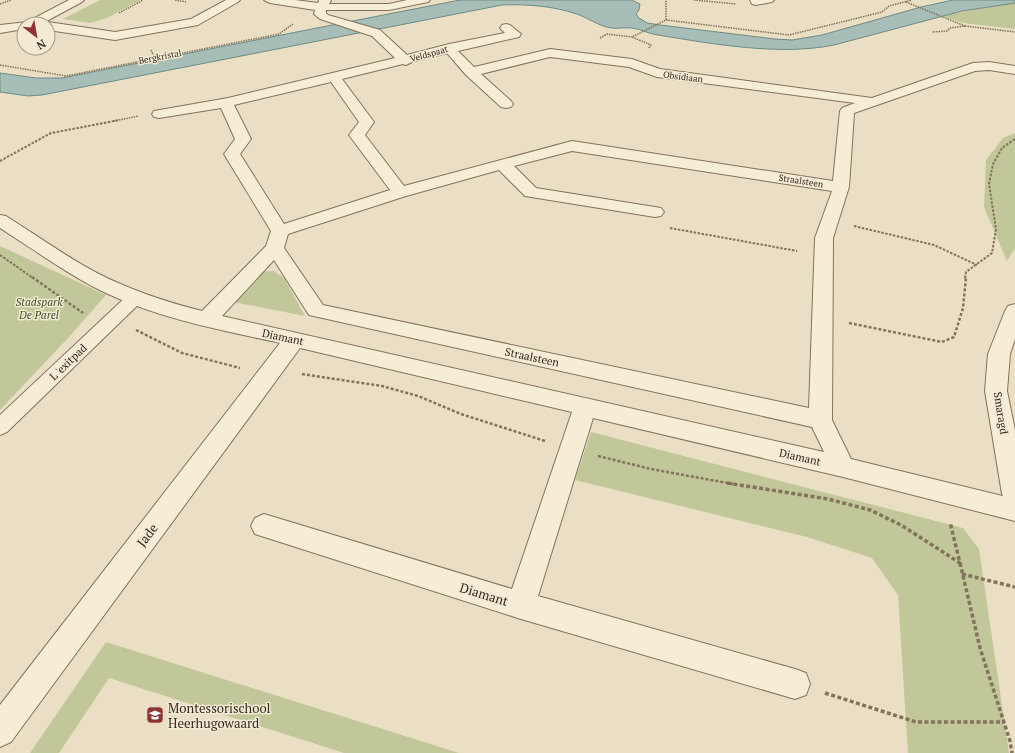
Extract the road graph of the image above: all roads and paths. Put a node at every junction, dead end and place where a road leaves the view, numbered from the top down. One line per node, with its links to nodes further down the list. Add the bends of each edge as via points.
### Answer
1 (11, 0): 12 (path)
2 (78, 0): 15 (street)
3 (234, 0): 19 (street, via 194,22 115,36)
4 (270, 0): 14 (street)
5 (424, 0): 13 (street, via 389,7)
6 (666, 0): 16 (path)
7 (694, 0): 10 (path, via 744,5)
8 (768, 0): 10 (street)
9 (912, 0): 11 (path)
10 (756, 1)
11 (906, 2): 16 (path, via 889,6 882,12 789,35); 18 (path)
12 (0, 4)
13 (323, 4): 14 (street); 28 (street, via 320,14 331,20 376,33)
14 (307, 5): 26 (path, Bergkristal, via 302,18 279,34)
15 (47, 16)
16 (665, 21): 24 (path)
17 (16, 26): 21 (street)
18 (966, 26): 22 (path); 23 (path)
19 (56, 27)
20 (506, 28): 25 (street, Veldspaat, via 514,34)
21 (0, 29)
22 (932, 32)
23 (1015, 32)
24 (636, 35)
25 (449, 48): 28 (street, Veldspaat); 31 (street)
26 (150, 59): 27 (path, via 151,62); 29 (path, Bergkristal, via 66,76)
27 (171, 59)
28 (406, 61): 32 (street, Veldspaat)
29 (0, 65)
30 (1015, 70): 33 (street, via 989,66 973,67)
31 (471, 72): 33 (street, Obsidiaan, via 550,54 632,63 657,73); 35 (street)
32 (334, 77): 34 (street, Veldspaat); 41 (street, via 367,122 357,135)
33 (874, 101): 40 (street, via 847,111)
34 (226, 102): 36 (street, Veldspaat); 45 (street, via 243,139 232,154)
35 (506, 104)
36 (159, 114): 38 (path, via 51,133)
37 (1015, 139): 47 (path, via 1002,148 993,164 989,184 996,235 992,253)
38 (0, 161)
39 (503, 165): 40 (street, Straalsteen, via 572,146); 41 (street, Straalsteen); 42 (street, via 531,192)
40 (841, 187): 44 (street)
41 (400, 192): 45 (street, Straalsteen)
42 (655, 212): 46 (path, via 651,224)
43 (0, 220): 48 (street, Diamant, via 90,277)
44 (830, 220): 46 (street, via 824,238); 47 (path, via 934,245)
45 (278, 240): 51 (street, Straalsteen); 55 (street, Straalsteen, via 316,310)
46 (823, 256): 50 (street)
47 (977, 265): 50 (path, via 966,272 963,308 954,337 942,342)
48 (136, 297): 51 (street, Diamant); 56 (street, L 'exitpad)
49 (1015, 311): 60 (street, Smaragd, via 999,354 996,391)
50 (822, 318): 55 (street)
51 (206, 320): 52 (street, Diamant)
52 (294, 339): 53 (street, Jade); 54 (street, Diamant)
53 (271, 370): 57 (path, via 382,386 418,396 508,430); 69 (street, Jade)
54 (584, 407): 57 (street, Diamant); 58 (street, Diamant)
55 (820, 420): 58 (street)
56 (0, 427)
57 (570, 448): 63 (path, via 658,470 828,499 870,510 901,525); 66 (street, Diamant)
58 (843, 467): 59 (street, Diamant)
59 (946, 493): 61 (street, Diamant); 63 (path)
60 (1015, 494)
61 (1015, 510)
62 (264, 526): 66 (street, Diamant)
63 (960, 563): 64 (path)
64 (962, 574): 65 (path); 68 (path, via 980,648)
65 (1015, 587)
66 (521, 605): 67 (street, Diamant)
67 (795, 684): 68 (path, via 916,722)
68 (1004, 722): 70 (path)
69 (0, 731)
70 (1012, 753)

